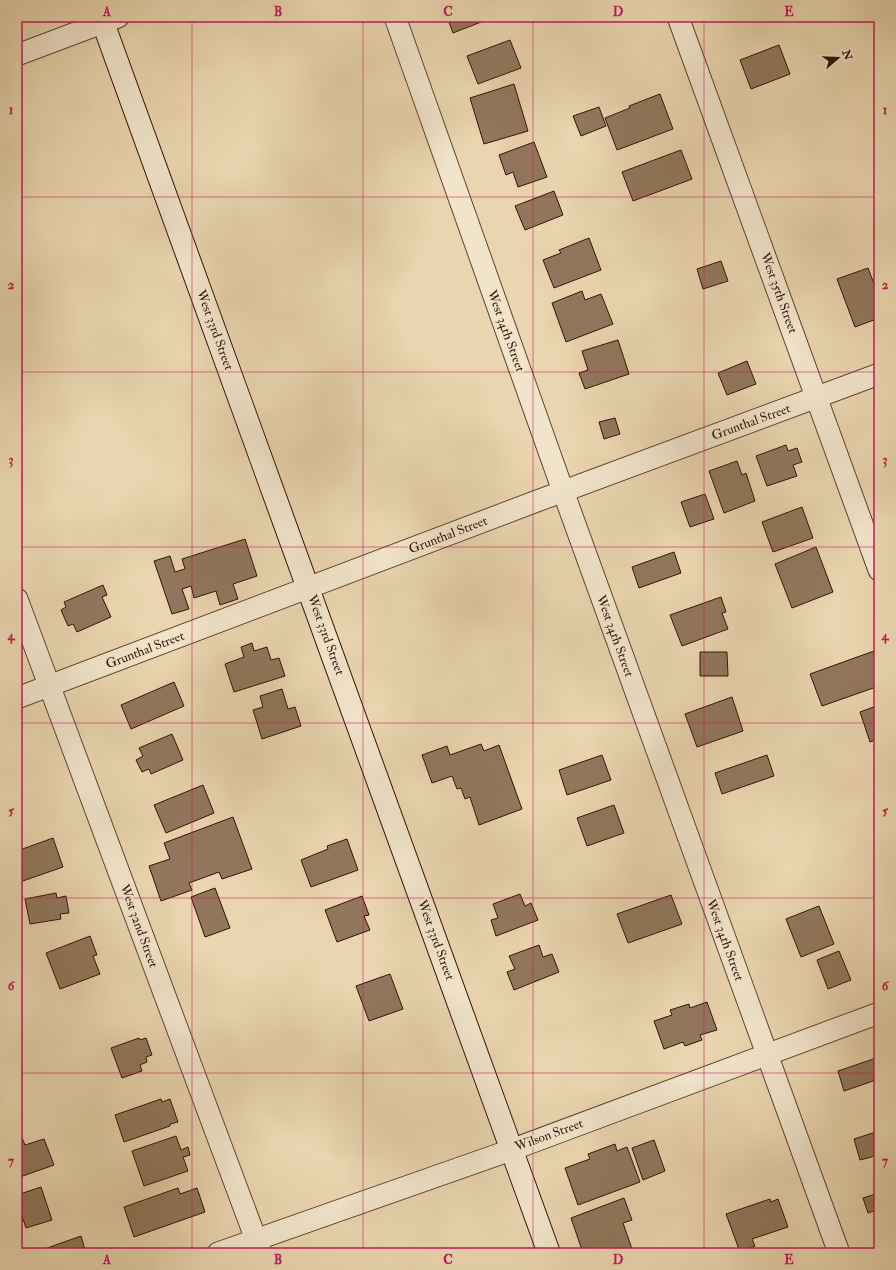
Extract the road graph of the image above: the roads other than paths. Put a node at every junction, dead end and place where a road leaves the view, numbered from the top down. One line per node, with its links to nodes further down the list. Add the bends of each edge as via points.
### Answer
1 (395, 17): 7 (street, West 34th Street)
2 (678, 17): 6 (street, West 35th Street)
3 (107, 19): 4 (street); 9 (street, West 33rd Street)
4 (17, 55)
5 (879, 374): 6 (street, Grunthal Street)
6 (817, 398): 7 (street, Grunthal Street); 8 (street, West 35th Street)
7 (563, 491): 9 (street, Grunthal Street); 14 (street, West 34th Street)
8 (879, 570)
9 (309, 588): 11 (street, Grunthal Street); 15 (street, West 33rd Street)
10 (17, 599): 11 (street, West 32nd Street)
11 (50, 687): 12 (street, Grunthal Street); 16 (street, West 32nd Street)
12 (17, 698)
13 (879, 1013): 14 (street, Wilson Street)
14 (767, 1054): 15 (street, Wilson Street); 19 (street, West 34th Street)
15 (511, 1150): 16 (street, Wilson Street); 18 (street, West 33rd Street)
16 (259, 1246): 17 (street, Wilson Street)
17 (218, 1253)
18 (549, 1253)
19 (839, 1253)

